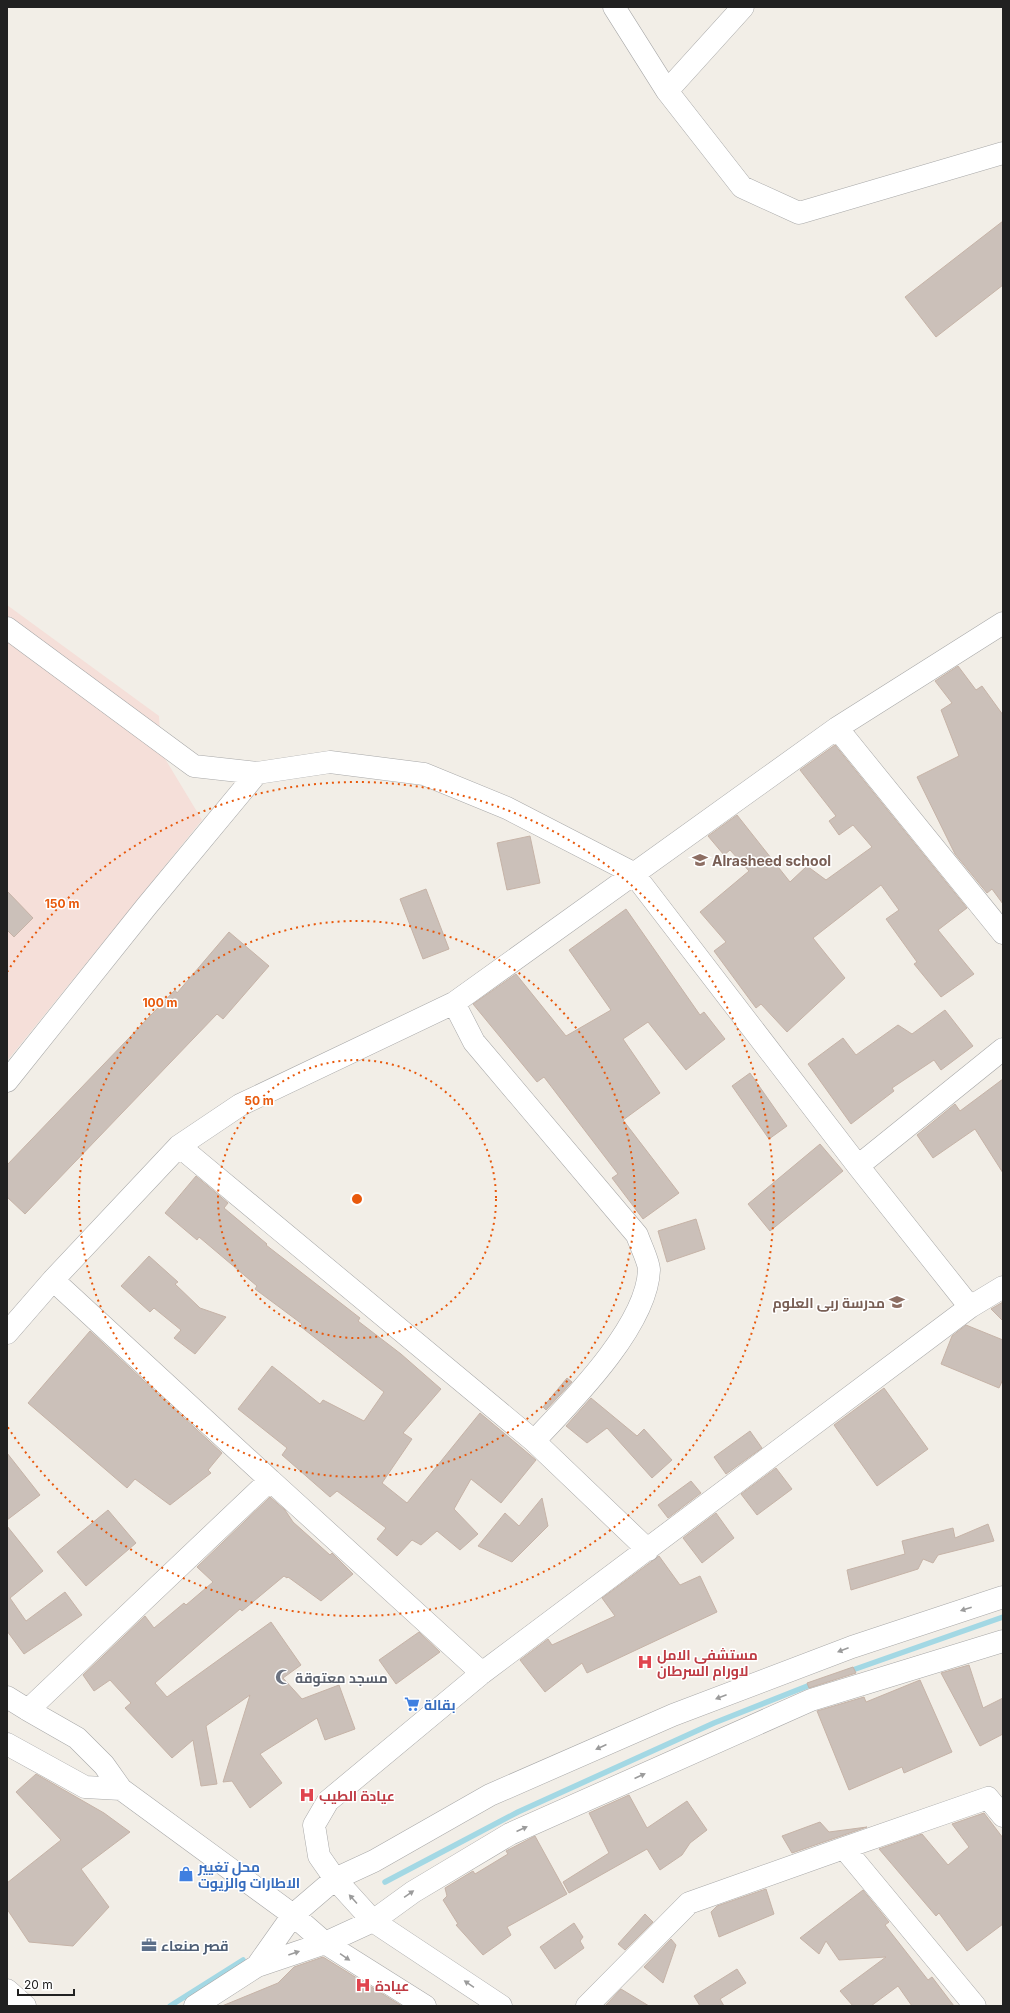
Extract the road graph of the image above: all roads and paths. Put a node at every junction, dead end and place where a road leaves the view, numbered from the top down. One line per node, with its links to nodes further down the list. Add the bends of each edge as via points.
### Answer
1 (614, 7): 3 (street)
2 (743, 7): 3 (street)
3 (667, 91): 4 (street, via 742,187 800,213)
4 (1003, 153)
5 (1003, 623): 7 (street)
6 (7, 628): 8 (street, via 194,766)
7 (837, 728): 9 (street); 10 (street)
8 (257, 774): 9 (street, via 330,762 424,774 507,808); 13 (street)
9 (633, 873): 11 (street); 15 (street)
10 (1003, 933)
11 (454, 1003): 14 (street, via 240,1105); 20 (street, via 474,1042 637,1235 649,1269 641,1303 617,1345 588,1383)
12 (1003, 1049): 15 (street)
13 (7, 1081)
14 (178, 1146): 16 (street); 20 (street)
15 (858, 1166): 18 (street)
16 (53, 1280): 19 (street); 21 (street)
17 (1003, 1287): 18 (street)
18 (970, 1307): 22 (street)
19 (7, 1333)
20 (534, 1441): 22 (street)
21 (270, 1480): 25 (street); 27 (street)
22 (648, 1550): 25 (street)
23 (1003, 1597): 32 (street, one-way to 32, via 852,1646 673,1715 490,1795 374,1861)
24 (1003, 1641): 34 (street, one-way to 24, via 413,1892 510,1834 811,1700)
25 (482, 1673): 32 (street, via 328,1801 314,1826 319,1856)
26 (7, 1697): 27 (street)
27 (28, 1710): 29 (street, via 77,1738 104,1765)
28 (7, 1744): 29 (street, via 85,1787)
29 (121, 1789): 33 (street)
30 (1003, 1816): 31 (street, via 988,1798)
31 (844, 1848): 42 (street, via 689,1904); 43 (street)
32 (335, 1879): 33 (street); 34 (street, one-way to 32)
33 (294, 1915): 35 (street); 36 (street)
34 (372, 1921): 35 (street); 41 (street, one-way to 34)
35 (324, 1943): 36 (street, one-way to 35); 40 (street, one-way to 40)
36 (257, 1966): 39 (street)
37 (7, 1990): 38 (street)
38 (25, 2006)
39 (195, 2006)
40 (425, 2006)
41 (501, 2006)
42 (587, 2006)
43 (975, 2006)

